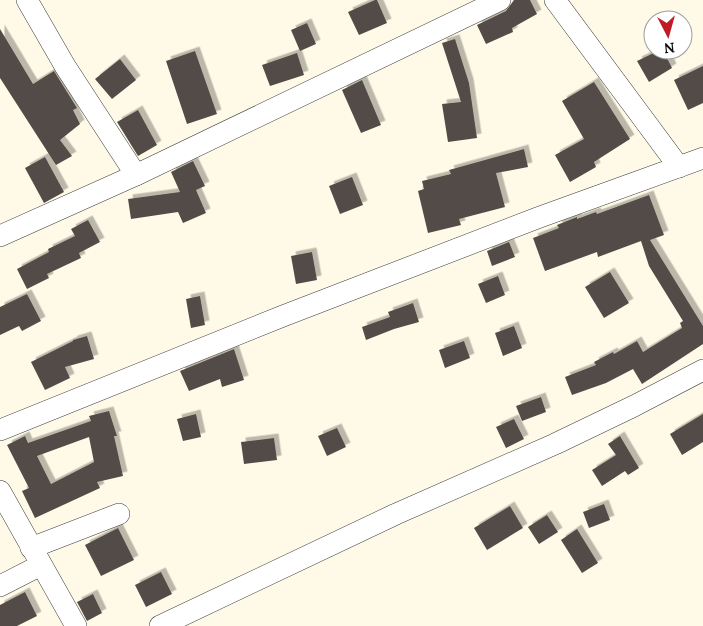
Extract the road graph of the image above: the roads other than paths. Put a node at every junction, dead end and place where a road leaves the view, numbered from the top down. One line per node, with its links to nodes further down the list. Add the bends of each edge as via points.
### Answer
1 (27, 0): 5 (street, via 65,66)
2 (500, 0): 5 (street)
3 (555, 0): 4 (street)
4 (696, 164): 8 (street, via 540,217)
5 (136, 175): 6 (street)
6 (0, 236)
7 (703, 370): 14 (street, via 555,444 396,514)
8 (0, 430)
9 (0, 491): 11 (street)
10 (119, 514): 11 (street)
11 (36, 556): 12 (street); 13 (street)
12 (0, 586)
13 (76, 626)
14 (160, 626)

